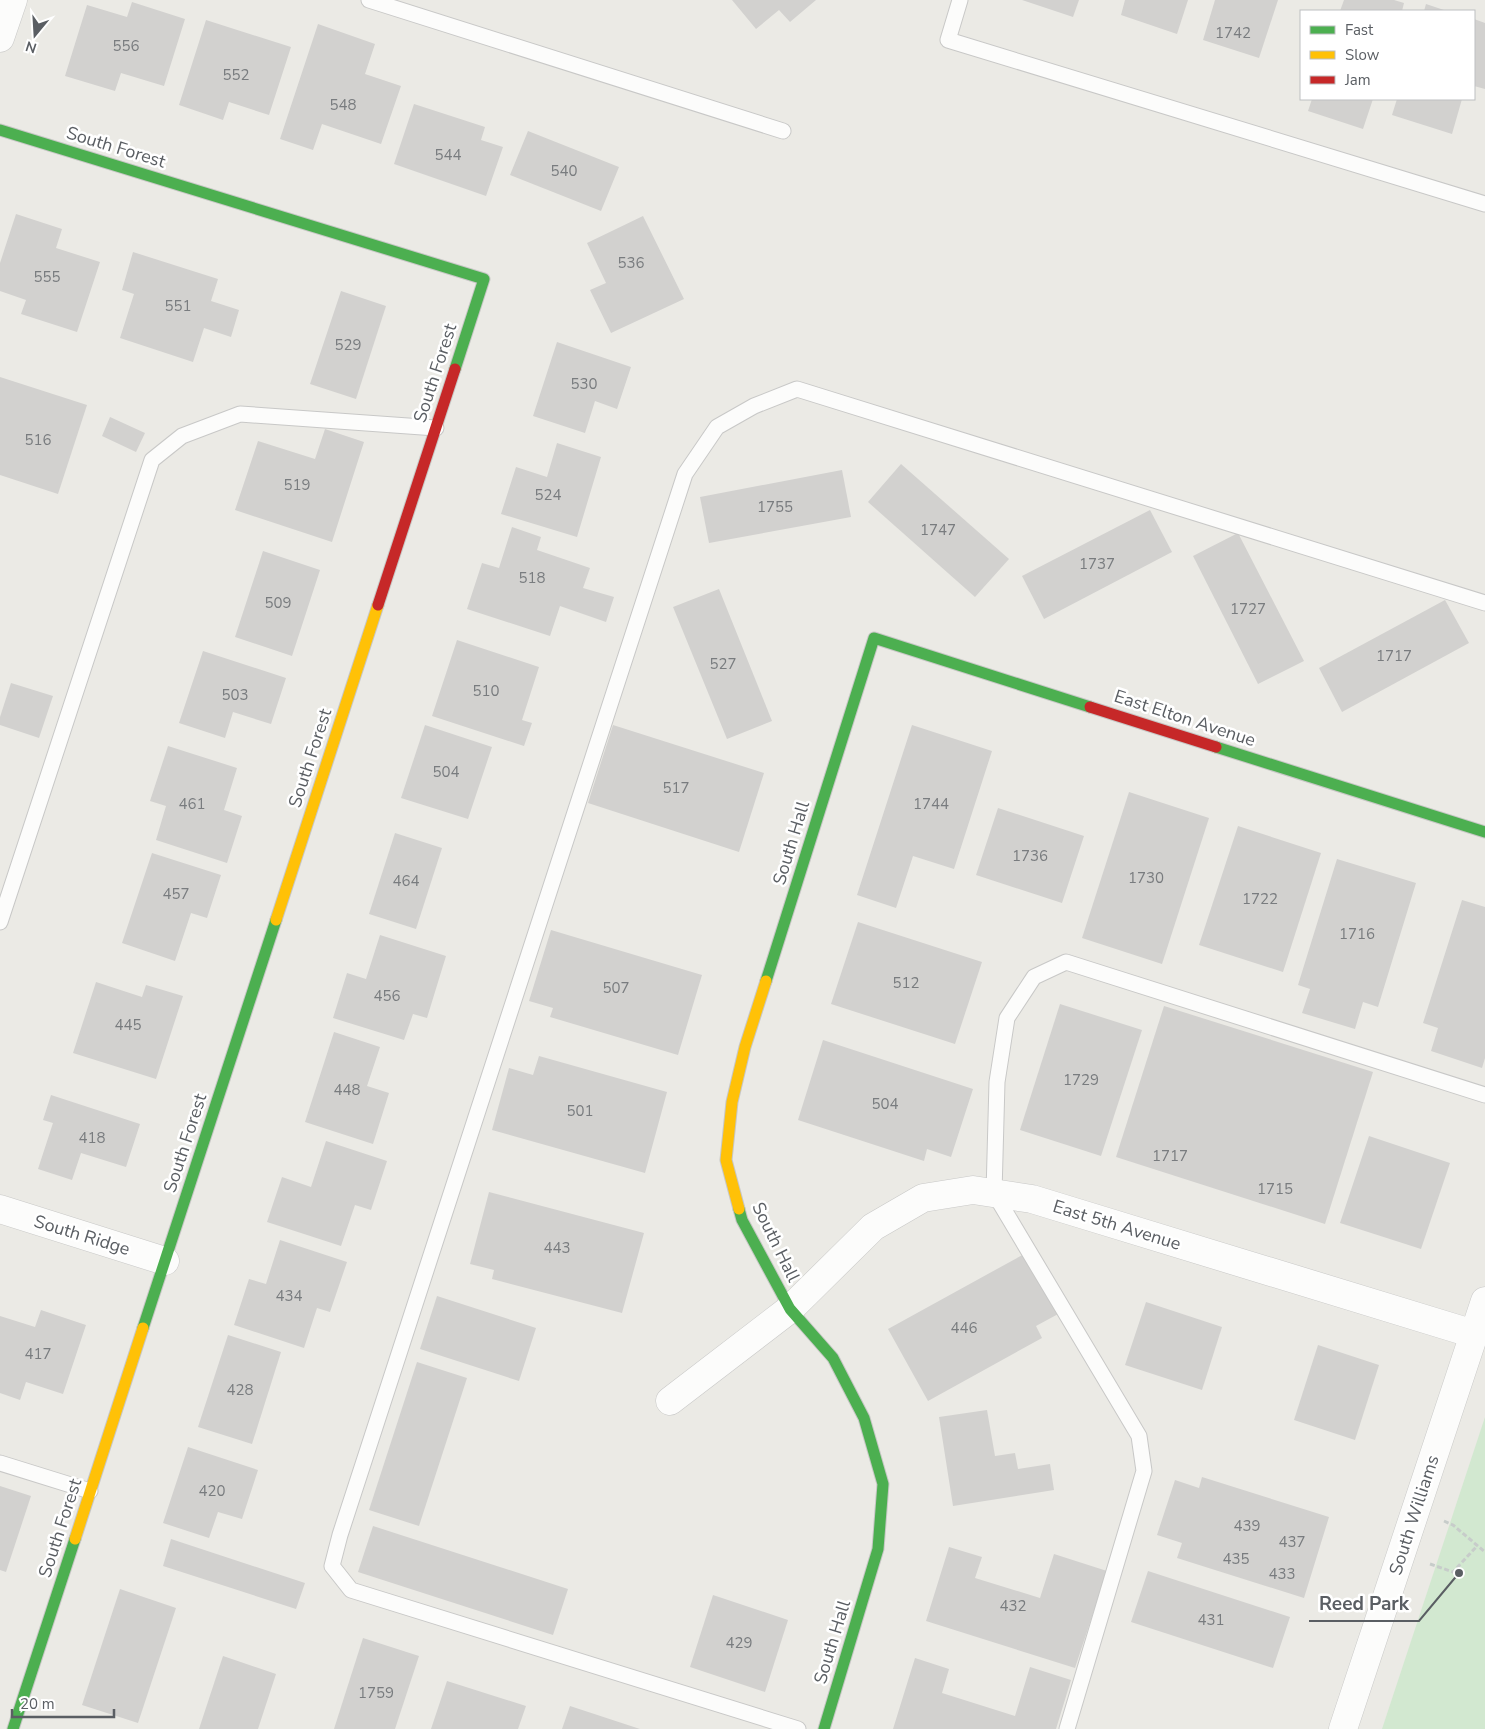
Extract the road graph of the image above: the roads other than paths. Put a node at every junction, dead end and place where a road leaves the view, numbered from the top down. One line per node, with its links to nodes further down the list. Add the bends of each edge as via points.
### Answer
1 (13, 0): 4 (street)
2 (369, 0): 6 (lane)
3 (960, 0): 7 (lane, via 948,40)
4 (0, 38)
5 (0, 130): 8 (street, South Forest, via 484,279)
6 (783, 131)
7 (1485, 204)
8 (436, 428): 12 (lane, via 240,414 182,436 152,460); 16 (street, South Forest)
9 (1485, 603): 24 (lane, via 797,390 754,406 717,428 685,474 332,1566 351,1590)
10 (874, 638): 11 (street, East Elton Avenue); 18 (street, South Hall, via 745,1047 732,1102 726,1160 742,1220)
11 (1485, 832)
12 (0, 922)
13 (1485, 1095): 14 (lane, via 1066,962 1034,978 1007,1018 997,1082)
14 (994, 1194): 18 (street, East 5th Avenue, via 973,1190 923,1198 873,1227); 19 (street, East 5th Avenue, via 1032,1199); 26 (lane, via 1139,1436 1144,1471)
15 (0, 1209): 16 (street, South Ridge)
16 (165, 1261): 22 (street, South Forest)
17 (1485, 1301): 19 (street, South Williams)
18 (790, 1309): 20 (street, East 5th Avenue); 25 (street, South Hall, via 833,1358 864,1418 883,1484 878,1549)
19 (1474, 1334): 27 (street, South Williams)
20 (670, 1401)
21 (0, 1463): 22 (lane)
22 (90, 1491): 23 (street, South Forest)
23 (13, 1729)
24 (798, 1729)
25 (824, 1729)
26 (1067, 1729)
27 (1343, 1729)

